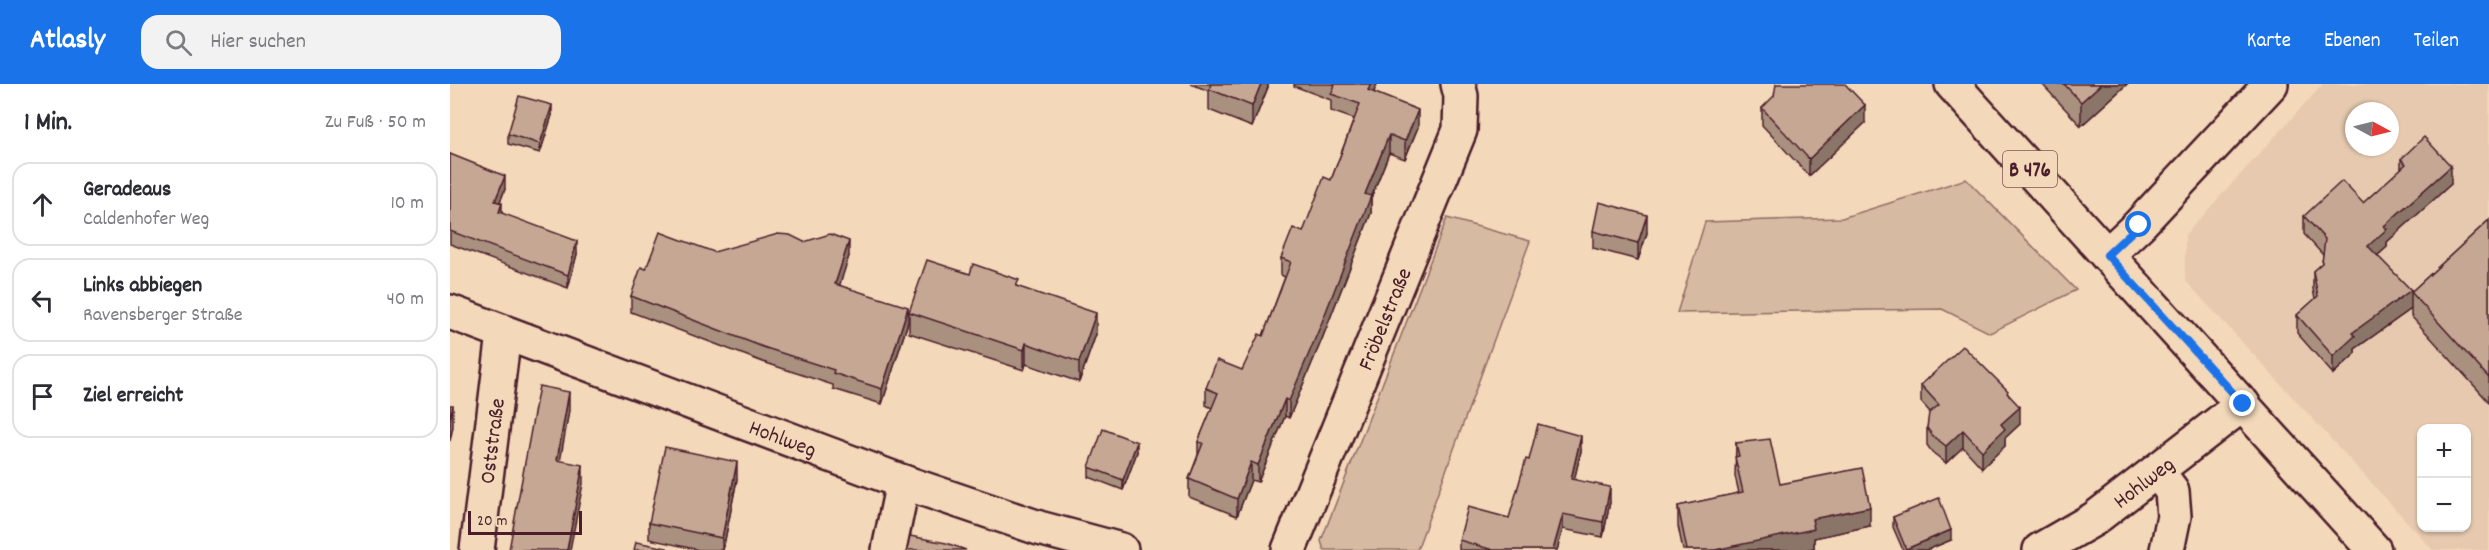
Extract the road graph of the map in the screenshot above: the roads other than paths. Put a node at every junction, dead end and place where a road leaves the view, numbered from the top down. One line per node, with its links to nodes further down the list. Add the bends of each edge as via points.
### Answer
1 (1458, 84): 13 (street, Fröbelstraße, via 1460,130)
2 (1952, 84): 4 (street, B 476)
3 (2271, 84): 4 (street)
4 (2107, 255): 7 (street, B 476)
5 (450, 312): 6 (street, Hohlweg)
6 (504, 334): 9 (street, Hohlweg); 10 (street, Oststraße)
7 (2243, 404): 8 (street, Hohlweg); 16 (street, B 476)
8 (2157, 471): 14 (street, Hohlweg, via 2094,519); 15 (street, via 2172,491 2174,516)
9 (903, 482): 11 (street); 12 (street, Hohlweg, via 1039,528)
10 (477, 550)
11 (889, 550)
12 (1121, 550)
13 (1289, 550)
14 (2040, 550)
15 (2167, 550)
16 (2374, 550)

